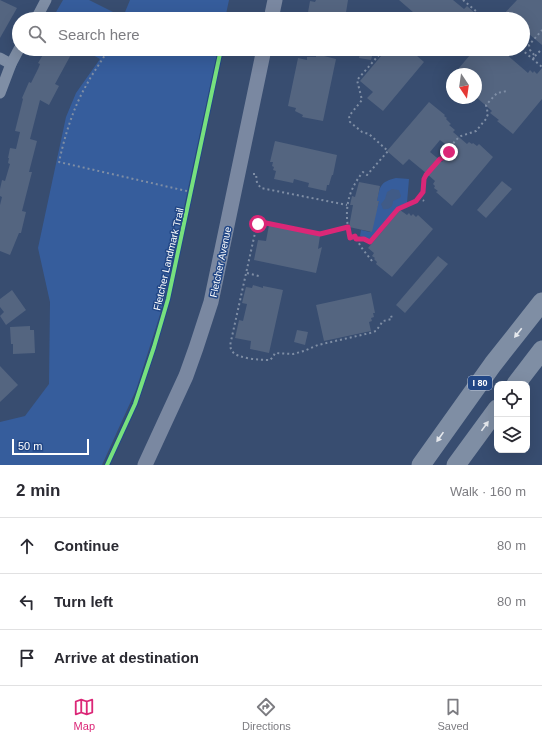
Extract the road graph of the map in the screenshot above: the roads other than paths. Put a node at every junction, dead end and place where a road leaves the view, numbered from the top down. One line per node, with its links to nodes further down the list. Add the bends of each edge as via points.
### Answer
1 (46, 0): 3 (street)
2 (275, 0): 4 (main road)
3 (40, 12)
4 (272, 12)
5 (15, 56): 8 (street)
6 (263, 56): 14 (main road, Fletcher Avenue, via 209,309 186,376)
7 (0, 58): 8 (street)
8 (11, 64): 9 (street)
9 (0, 93)
10 (542, 302): 15 (highway, I 80, one-way to 15)
11 (542, 350): 12 (highway)
12 (518, 381)
13 (494, 413): 16 (highway, one-way to 13)
14 (145, 465)
15 (421, 465)
16 (456, 465)

